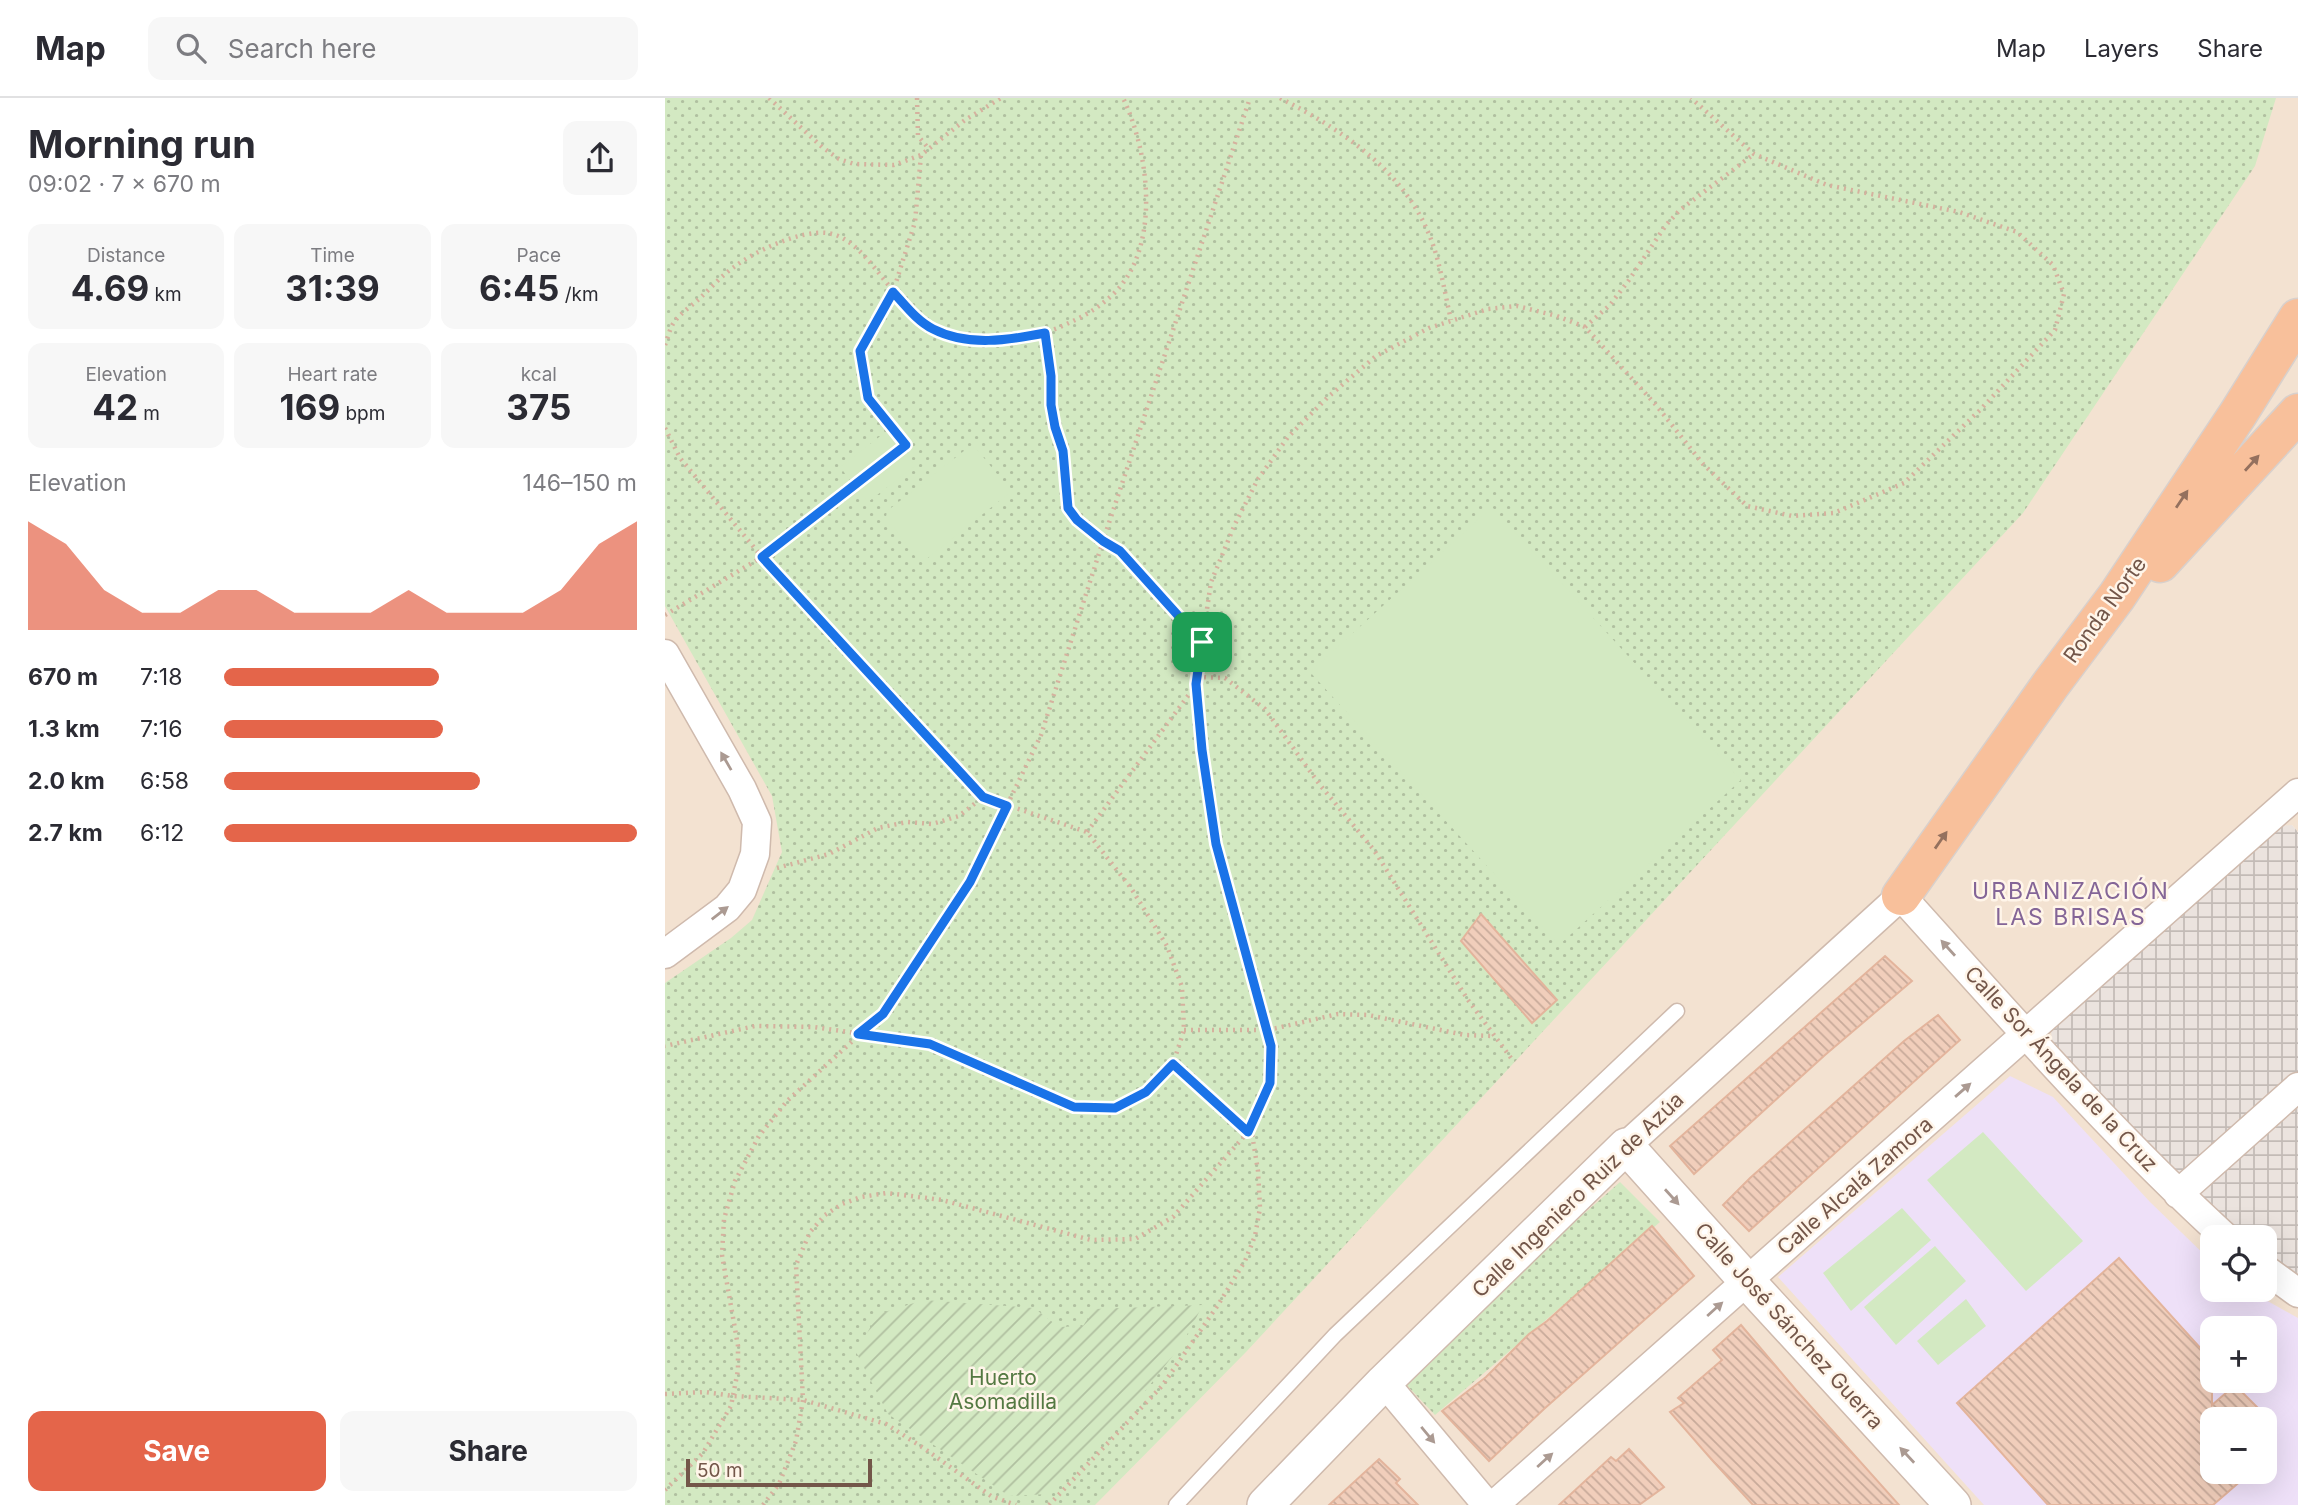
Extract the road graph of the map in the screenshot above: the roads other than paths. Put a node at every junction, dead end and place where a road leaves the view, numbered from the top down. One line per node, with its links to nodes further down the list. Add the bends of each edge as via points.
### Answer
1 (2298, 318): 3 (highway, Ronda Norte, one-way to 1)
2 (2298, 413): 3 (highway, one-way to 2, via 2166,559)
3 (2117, 596): 6 (highway, Ronda Norte, one-way to 3)
4 (665, 654): 7 (street, one-way to 4, via 727,908 741,890 755,855 757,822)
5 (2295, 802): 9 (street, Calle Alcalá Zamora)
6 (1901, 896): 9 (street, Calle Sor Ángela de la Cruz, one-way to 6); 11 (street, Calle Ingeniero Ruiz de Azúa)
7 (665, 954)
8 (1677, 1012): 18 (lane, via 1335,1335)
9 (2027, 1035): 12 (street, Calle Sor Ángela de la Cruz); 15 (street, Calle Alcalá Zamora, one-way to 9)
10 (2298, 1087): 12 (street)
11 (1626, 1146): 15 (street, Calle José Sánchez Guerra, one-way to 15); 17 (street, Calle Ingeniero Ruiz de Azúa)
12 (2178, 1194): 13 (street, Calle Sor Ángela de la Cruz)
13 (2212, 1225)
14 (2277, 1278): 16 (street)
15 (1747, 1281): 21 (street, Calle Alcalá Zamora, one-way to 15); 22 (street, Calle José Sánchez Guerra, one-way to 15)
16 (2298, 1293)
17 (1384, 1382): 19 (street, Calle Ingeniero Ruiz de Azúa); 20 (street, one-way to 20)
18 (1175, 1505)
19 (1265, 1505)
20 (1487, 1505)
21 (1494, 1505)
22 (1953, 1505)

